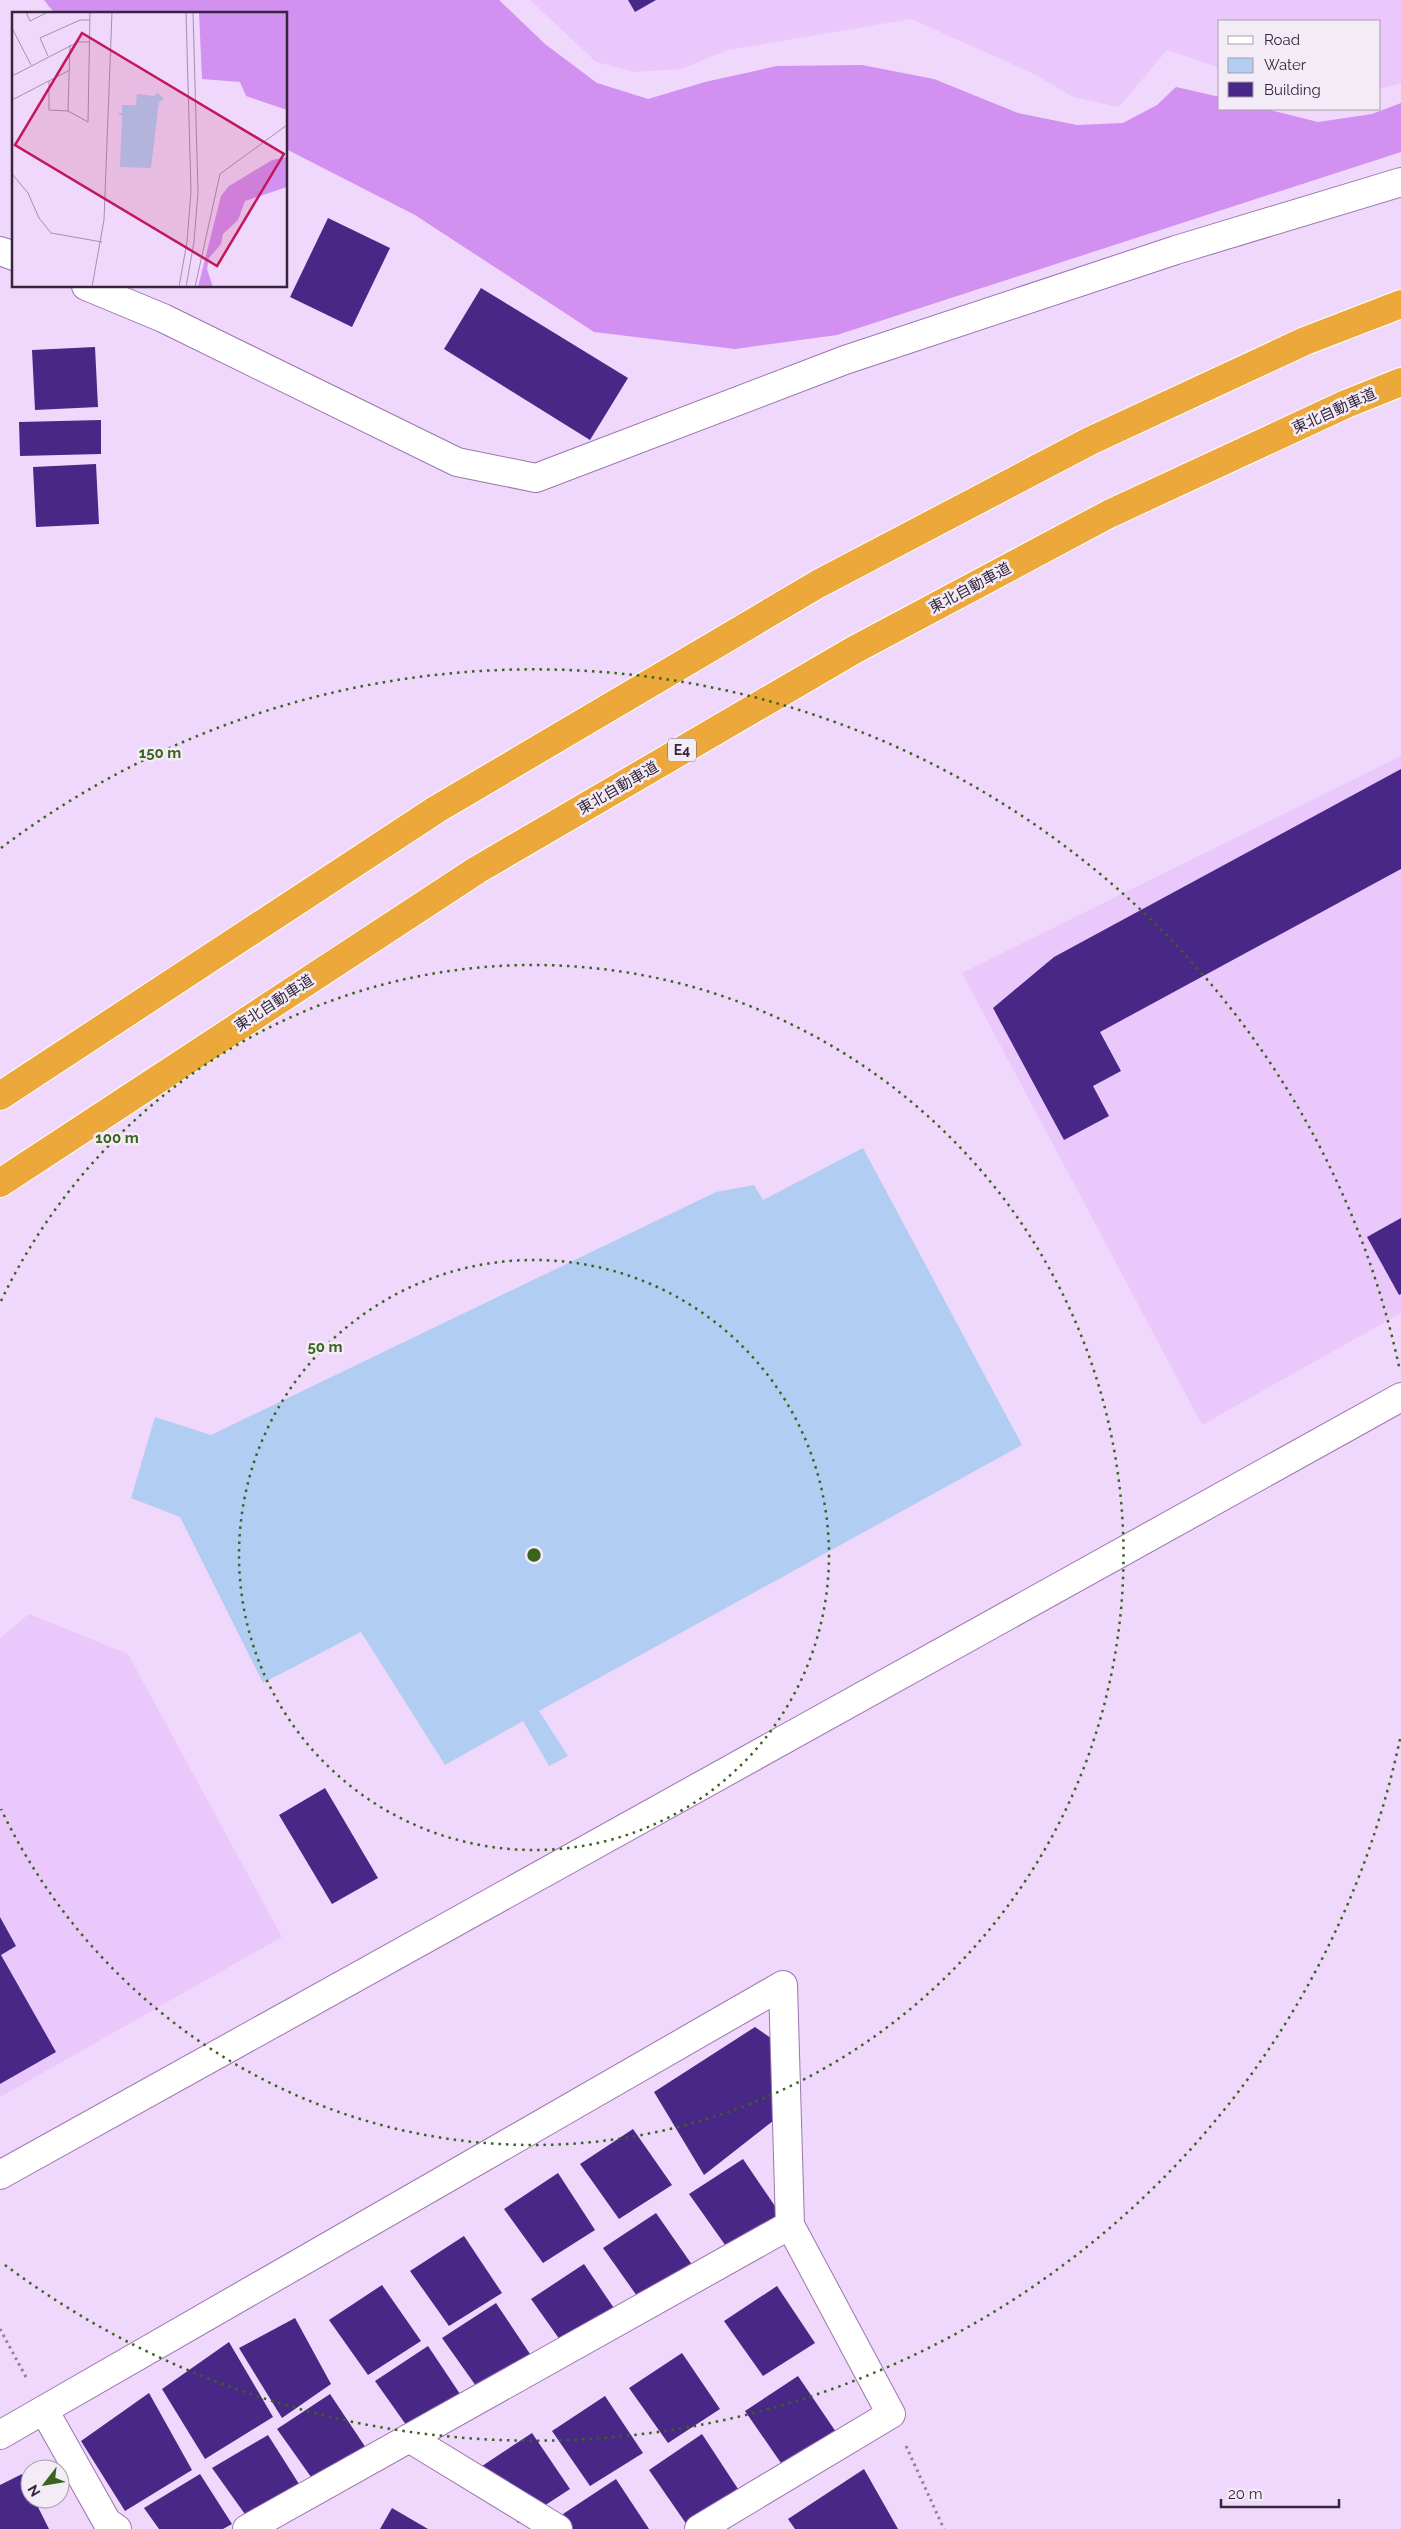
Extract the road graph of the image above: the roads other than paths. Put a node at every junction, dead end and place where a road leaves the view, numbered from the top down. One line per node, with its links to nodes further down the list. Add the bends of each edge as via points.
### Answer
1 (1401, 182): 4 (street, via 1176,250 845,360 536,478 458,462 164,318)
2 (0, 251): 3 (street)
3 (12, 255)
4 (91, 288)
5 (1401, 304): 7 (highway, via 1305,341 1090,441 818,584 437,809)
6 (1401, 382): 8 (highway, 東北自動車道 / E4, via 1346,404 1109,514 854,650 477,870)
7 (0, 1096)
8 (0, 1182)
9 (1401, 1397): 10 (street)
10 (0, 2175)
11 (790, 2225): 12 (street, via 783,1985); 14 (street); 18 (street, via 891,2414)
12 (44, 2410): 13 (street); 15 (street, via 106,2522)
13 (0, 2435)
14 (410, 2438): 16 (street); 17 (street)
15 (117, 2529)
16 (247, 2529)
17 (558, 2529)
18 (699, 2529)

